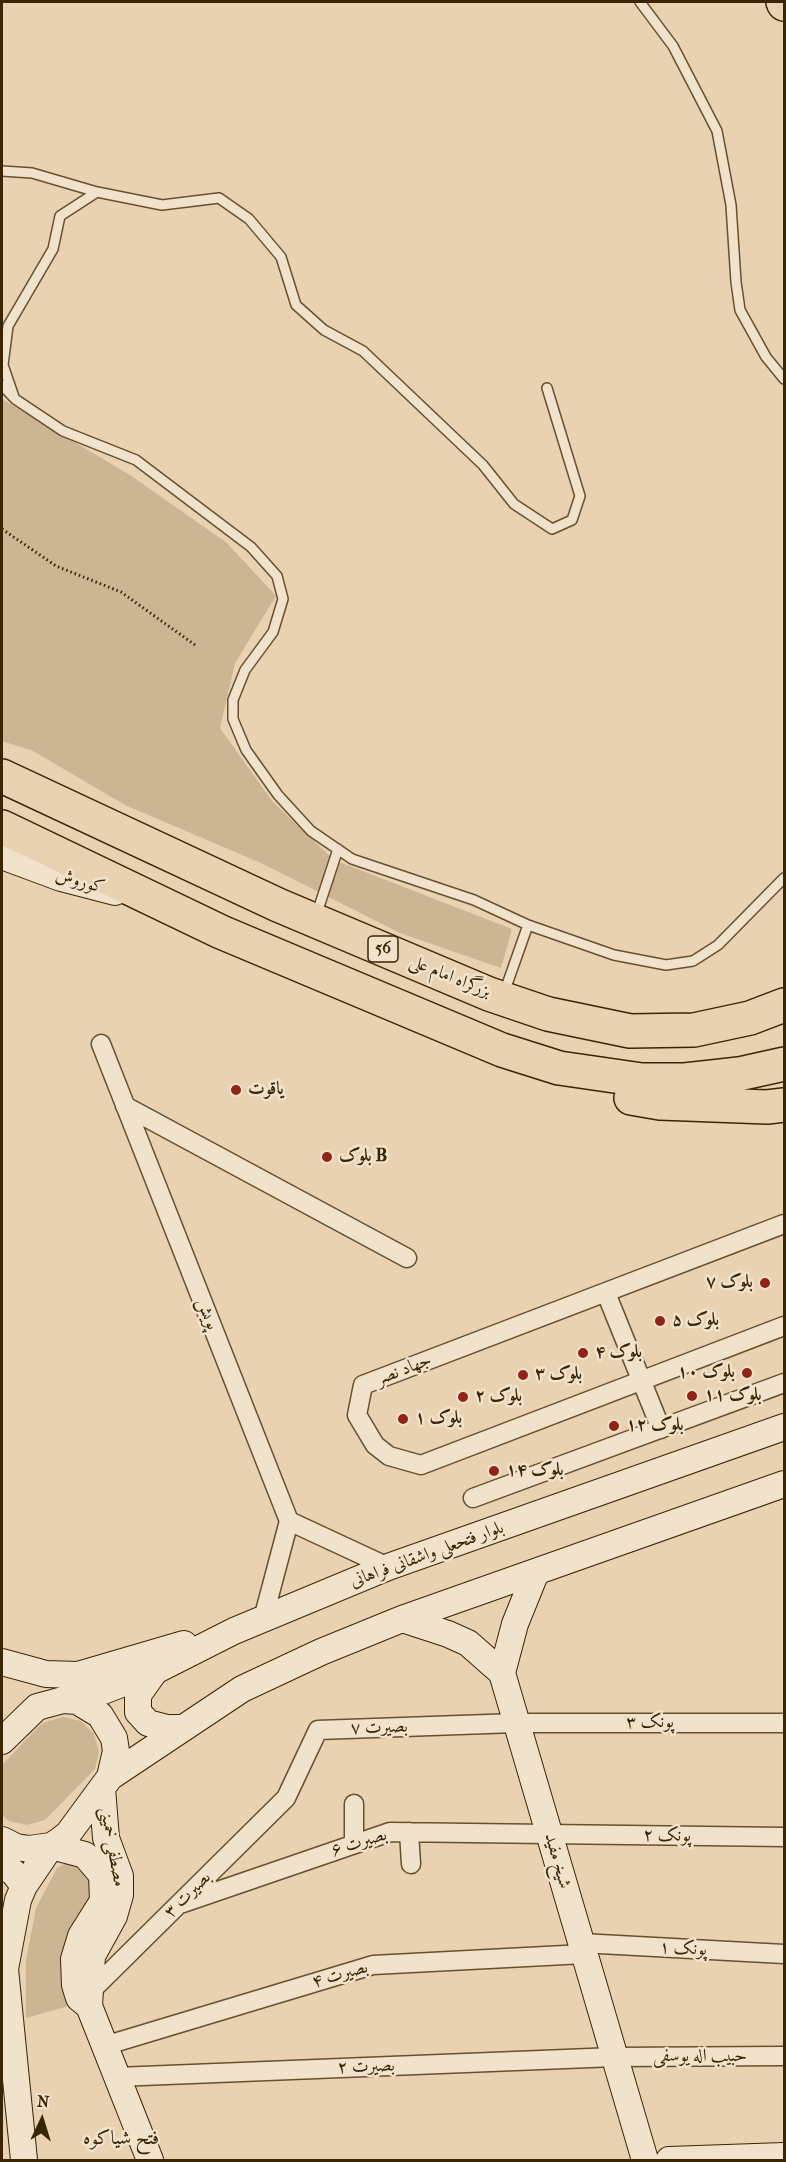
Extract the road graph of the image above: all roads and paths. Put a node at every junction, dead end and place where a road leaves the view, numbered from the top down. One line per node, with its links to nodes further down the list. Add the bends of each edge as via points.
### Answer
1 (640, 2): 4 (lane, via 673,45 717,131 731,205 740,310 766,357)
2 (2, 171): 3 (lane, via 32,173)
3 (97, 192): 6 (lane, via 162,205 219,198 249,219 281,256 296,305 324,330 363,351 483,465 514,504 552,529 572,520 579,496); 7 (lane, via 60,216 53,249 8,326 3,365)
4 (784, 379)
5 (2, 385): 7 (lane)
6 (547, 388)
7 (15, 399): 12 (lane, via 63,431 136,460 251,547 277,576 283,599 273,632 245,670 233,700 233,719 246,750 278,795 311,831)
8 (2, 529): 9 (path, via 56,566 121,592)
9 (195, 645)
10 (2, 776): 15 (highway, بزرگراه امام علی / 56)
11 (2, 827): 16 (highway)
12 (338, 849): 17 (lane); 18 (lane, via 352,859 474,900)
13 (2, 856): 16 (main road, کوروش, via 61,878)
14 (784, 878): 18 (lane, via 718,945 693,961 666,965 614,956)
15 (243, 890): 17 (highway, بزرگراه امام علی / 56); 19 (highway, via 242,916)
16 (161, 904): 19 (highway)
17 (312, 920): 20 (highway, via 291,923 284,932 282,940); 21 (highway, بزرگراه امام علی / 56)
18 (528, 925): 21 (lane)
19 (221, 932): 20 (highway)
20 (288, 960): 24 (highway)
21 (503, 998): 22 (highway, بزرگراه امام علی / 56, via 548,1014 630,1031 722,1026)
22 (784, 1005)
23 (101, 1044): 27 (street, پویش)
24 (502, 1050): 25 (highway, via 559,1068 642,1080 740,1074); 26 (highway, via 568,1086 660,1103)
25 (784, 1064)
26 (784, 1105)
27 (125, 1106): 29 (street); 38 (street, پویش)
28 (784, 1224): 30 (street, جهاد نصر)
29 (407, 1258)
30 (606, 1293): 32 (street); 32 (street, جهاد نصر, via 363,1385 357,1415 375,1444 389,1456 421,1465)
31 (784, 1326): 32 (street, جهاد نصر)
32 (642, 1381): 35 (street)
33 (784, 1383): 35 (street)
34 (784, 1427): 39 (main road, بلوار فتحعلی واشقانی فراهانی)
35 (661, 1429): 37 (street)
36 (784, 1484): 40 (main road)
37 (473, 1498)
38 (289, 1521): 39 (street); 41 (street)
39 (388, 1567): 41 (main road, بلوار فتحعلی واشقانی فراهانی)
40 (536, 1572): 42 (main road); 47 (main road, via 515,1624)
41 (263, 1619): 43 (main road, بلوار فتحعلی واشقانی فراهانی)
42 (402, 1619): 47 (main road, via 468,1643); 52 (main road, via 242,1689)
43 (234, 1631): 44 (main road, via 78,1675 46,1674); 46 (main road, بلوار فتحعلی واشقانی فراهانی)
44 (2, 1662)
45 (2, 1666): 49 (main road)
46 (155, 1671): 48 (main road, بلوار فتحعلی واشقانی فراهانی); 52 (main road, via 138,1695 138,1712 148,1723)
47 (502, 1673): 50 (main road, شیخ مفید)
48 (77, 1701): 49 (main road, بلوار فتحعلی واشقانی فراهانی); 54 (main road, via 100,1714 109,1725 116,1751)
49 (49, 1702): 53 (main road, via 27,1715)
50 (516, 1723): 51 (street, پونک ۳); 55 (street, بصیرت ۷, via 318,1730); 58 (main road, شیخ مفید)
51 (784, 1723)
52 (181, 1728): 54 (main road)
53 (2, 1741)
54 (106, 1783): 62 (main road, via 68,1834); 69 (main road, مصطفی خمینی, via 106,1838 120,1876 120,1894 114,1916 92,1956)
55 (286, 1798): 66 (street, بصیرت ۳)
56 (354, 1804): 61 (street)
57 (409, 1832): 58 (street, بصیرت ۶); 61 (street, بصیرت ۶, via 390,1832); 63 (street)
58 (549, 1834): 59 (street, پونک ۲); 67 (main road, شیخ مفید)
59 (784, 1837)
60 (2, 1840): 62 (main road, مصطفی خمینی, via 29,1849)
61 (354, 1843): 66 (street, بصیرت ۶)
62 (51, 1846): 65 (main road); 69 (main road, مصطفی خمینی, via 85,1854 98,1867 104,1883 103,1901 81,1936 74,1959 79,1998)
63 (411, 1864)
64 (2, 1866): 65 (main road)
65 (24, 1886): 75 (main road, via 13,1919 5,1970)
66 (178, 1905): 69 (street, بصیرت ۳)
67 (583, 1949): 68 (street, پونک ۱); 70 (street, بصیرت ۴, via 373,1965); 72 (main road, شیخ مفید)
68 (784, 1954)
69 (90, 1999): 70 (main road, مصطفی خمینی)
70 (104, 2046): 73 (main road, مصطفی خمینی)
71 (784, 2056): 72 (street, حبیب اله یوسفی)
72 (615, 2057): 73 (street, بصیرت ۲); 77 (main road, شیخ مفید)
73 (117, 2077): 76 (main road, مصطفی خمینی)
74 (784, 2156): 78 (main road)
75 (24, 2160)
76 (150, 2160)
77 (645, 2160)
78 (669, 2160)

